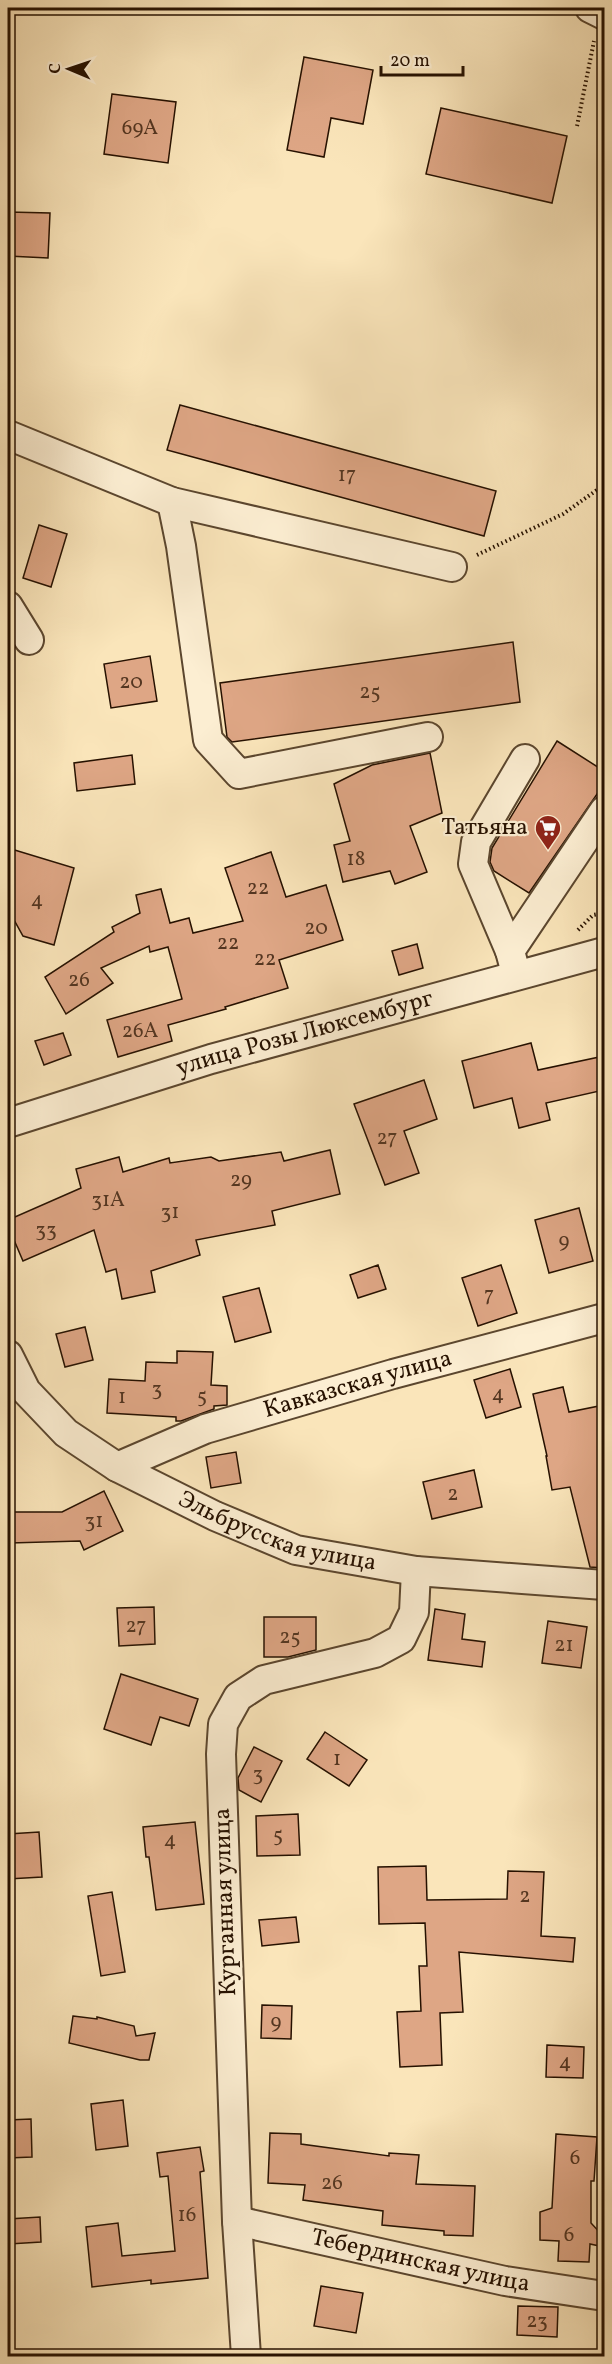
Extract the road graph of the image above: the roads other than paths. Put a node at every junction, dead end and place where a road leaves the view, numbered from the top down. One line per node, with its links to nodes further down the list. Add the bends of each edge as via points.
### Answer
1 (590, 8): 2 (street)
2 (604, 15)
3 (8, 435): 4 (street)
4 (172, 502): 5 (street); 8 (street, via 208,740 239,774)
5 (452, 567)
6 (8, 606): 7 (street)
7 (29, 640)
8 (428, 737)
9 (525, 759): 12 (street, via 476,842 473,864)
10 (604, 812): 12 (street)
11 (604, 952): 12 (street, улица Розы Люксембург)
12 (514, 964): 13 (street, улица Розы Люксембург)
13 (8, 1123)
14 (604, 1318): 16 (street, Кавказская улица, via 205,1429)
15 (8, 1355): 16 (street, Эльбрусская улица, via 26,1391 66,1433)
16 (117, 1467): 17 (street, Эльбрусская улица, via 215,1516 297,1550)
17 (416, 1571): 18 (street, Эльбрусская улица); 19 (street, Курганная улица, via 414,1612 401,1639 375,1653 264,1680 238,1697 223,1724 221,1766)
18 (604, 1585)
19 (237, 2221): 20 (street, Тебердинская улица, via 506,2281); 21 (street, Курганная улица)
20 (604, 2296)
21 (246, 2356)

